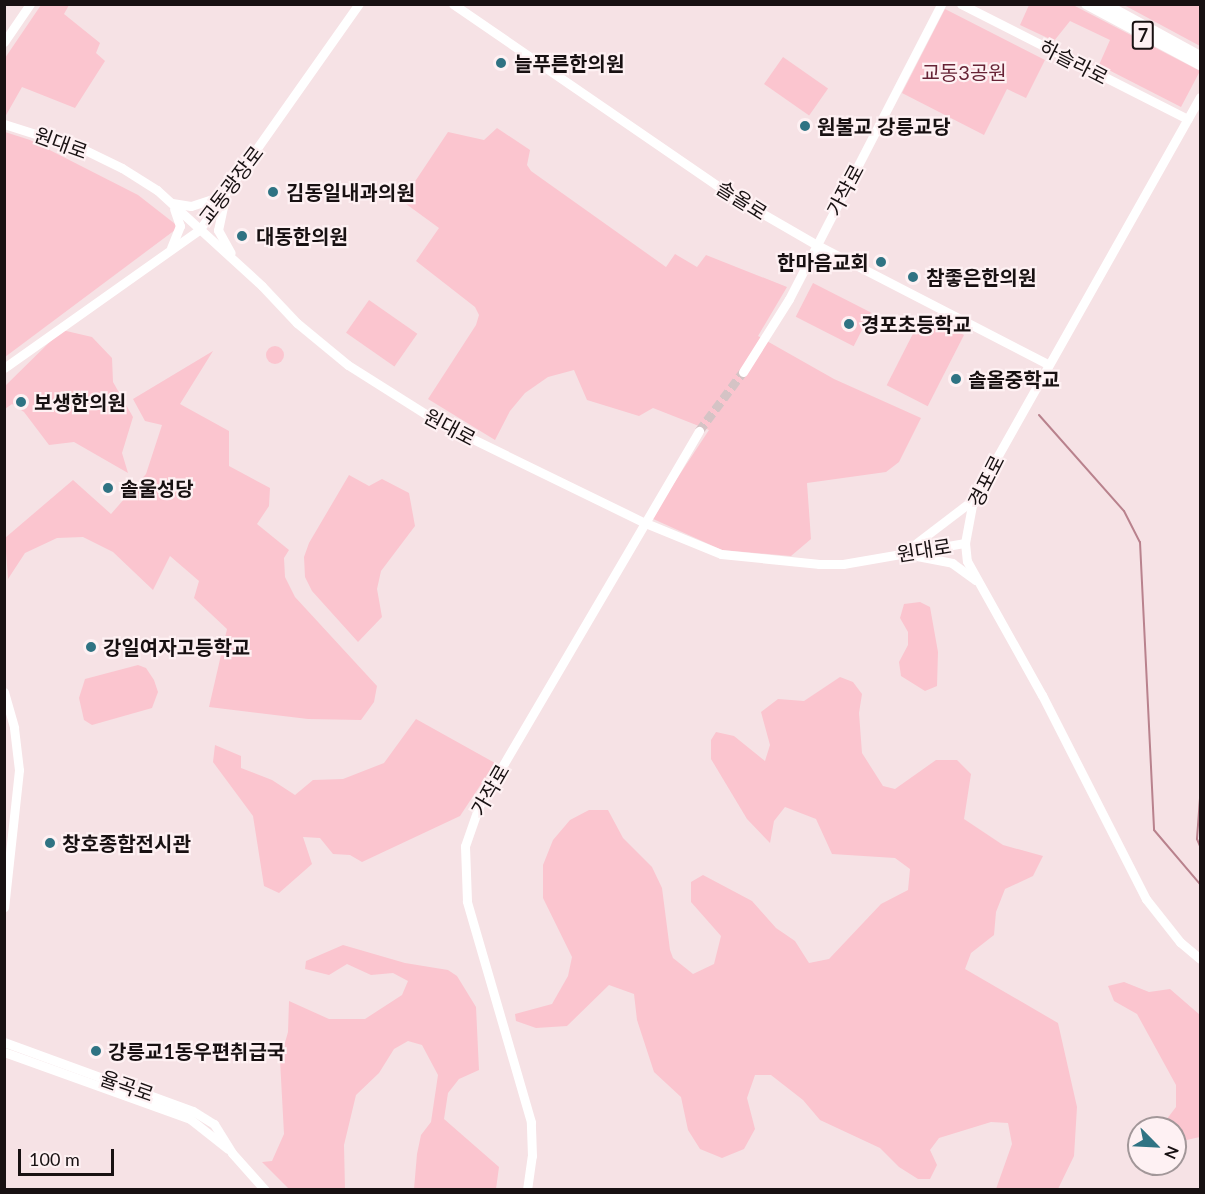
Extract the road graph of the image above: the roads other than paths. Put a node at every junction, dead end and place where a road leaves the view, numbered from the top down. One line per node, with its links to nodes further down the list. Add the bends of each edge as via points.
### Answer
1 (30, 4): 8 (street)
2 (359, 4): 14 (street, 교동광장로)
3 (453, 4): 17 (street, 솔올로, via 732,196)
4 (941, 4): 17 (street, 가작로)
5 (961, 4): 12 (street, 하슬라로)
6 (1086, 4): 10 (main road, 7)
7 (1105, 4): 9 (main road, 7)
8 (4, 42)
9 (1200, 56)
10 (1200, 65)
11 (1200, 97): 12 (street, 경포로)
12 (1188, 119): 20 (street, 경포로)
13 (4, 124): 15 (street, 원대로, via 83,148 122,168)
14 (227, 194): 15 (street, via 191,206); 16 (street, 교동광장로); 19 (street, via 218,230)
15 (170, 202): 16 (street, 원대로); 18 (street, via 180,226)
16 (200, 229): 18 (street, 교동광장로); 19 (street, 원대로)
17 (817, 245): 20 (street, 솔올로); 22 (street, 가작로)
18 (168, 253): 21 (street, 교동광장로, via 17,355)
19 (244, 269): 25 (street, 원대로, via 297,323 385,389 438,422)
20 (1048, 364): 24 (street, 경포로)
21 (4, 368)
22 (744, 372)
23 (699, 431): 25 (street, 가작로)
24 (973, 500): 26 (street, 경포로); 27 (street, via 932,534)
25 (643, 522): 27 (street, 원대로, via 721,554 843,564); 36 (street, 가작로, via 479,806 465,846 468,901 529,1111 532,1156)
26 (965, 543): 27 (street, 원대로); 28 (street, 경포로, via 967,561)
27 (897, 554): 28 (street, via 952,563 971,575)
28 (987, 596): 31 (street, 경포로, via 1146,899 1180,942)
29 (4, 692): 30 (street, via 14,728 19,770)
30 (4, 907)
31 (1200, 958)
32 (4, 1042): 34 (street, 율곡로)
33 (4, 1052): 34 (street, 율곡로)
34 (158, 1102): 35 (street, 율곡로, via 214,1124 232,1153)
35 (265, 1190)
36 (526, 1190)

